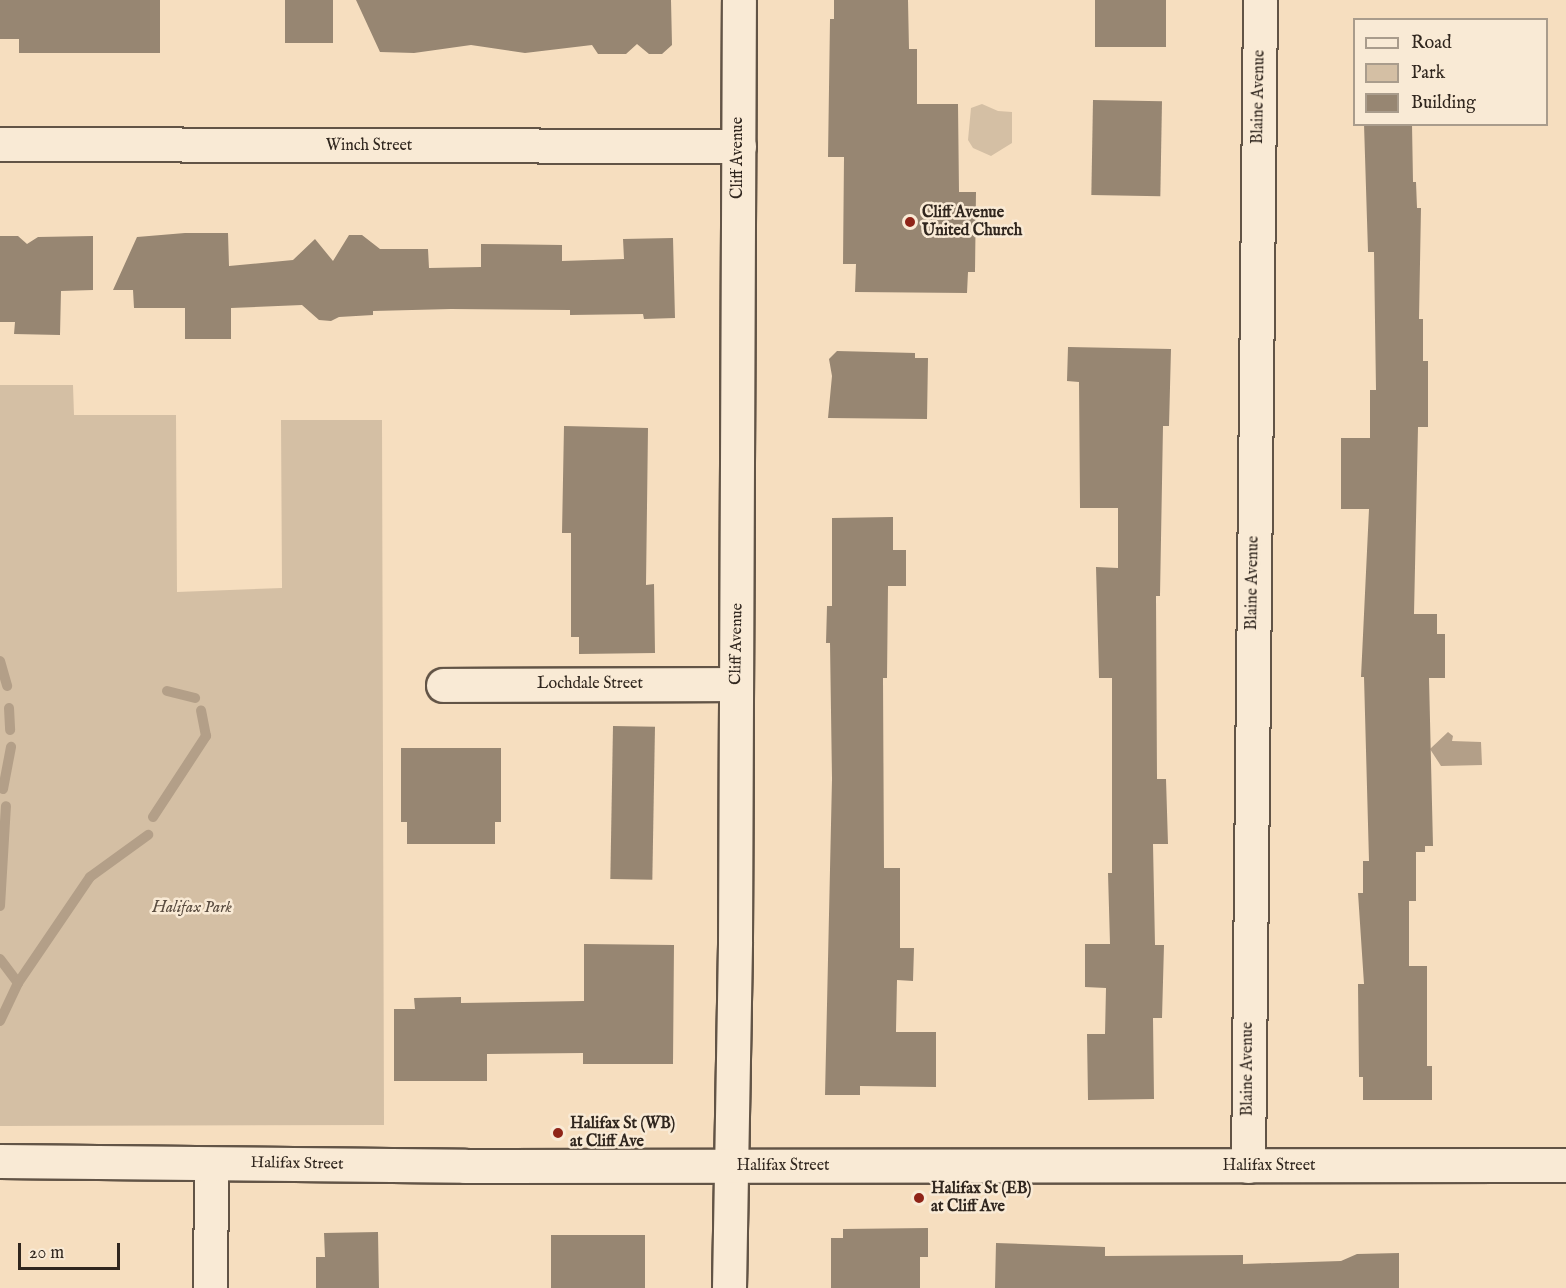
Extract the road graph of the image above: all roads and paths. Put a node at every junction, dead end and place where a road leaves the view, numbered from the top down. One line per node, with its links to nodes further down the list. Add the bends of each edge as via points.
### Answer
1 (739, 0): 4 (street, Cliff Avenue)
2 (1260, 0): 11 (street, Blaine Avenue)
3 (0, 144): 4 (street, Winch Street)
4 (739, 146): 5 (street, Cliff Avenue)
5 (736, 684): 6 (street, Lochdale Street); 10 (street, Cliff Avenue)
6 (443, 685)
7 (0, 1161): 8 (street, Halifax Street)
8 (210, 1164): 10 (street, Halifax Street); 12 (street)
9 (1566, 1165): 11 (street, Halifax Street)
10 (730, 1166): 11 (street, Halifax Street); 13 (street, Cliff Avenue)
11 (1248, 1166)
12 (210, 1288)
13 (729, 1288)

